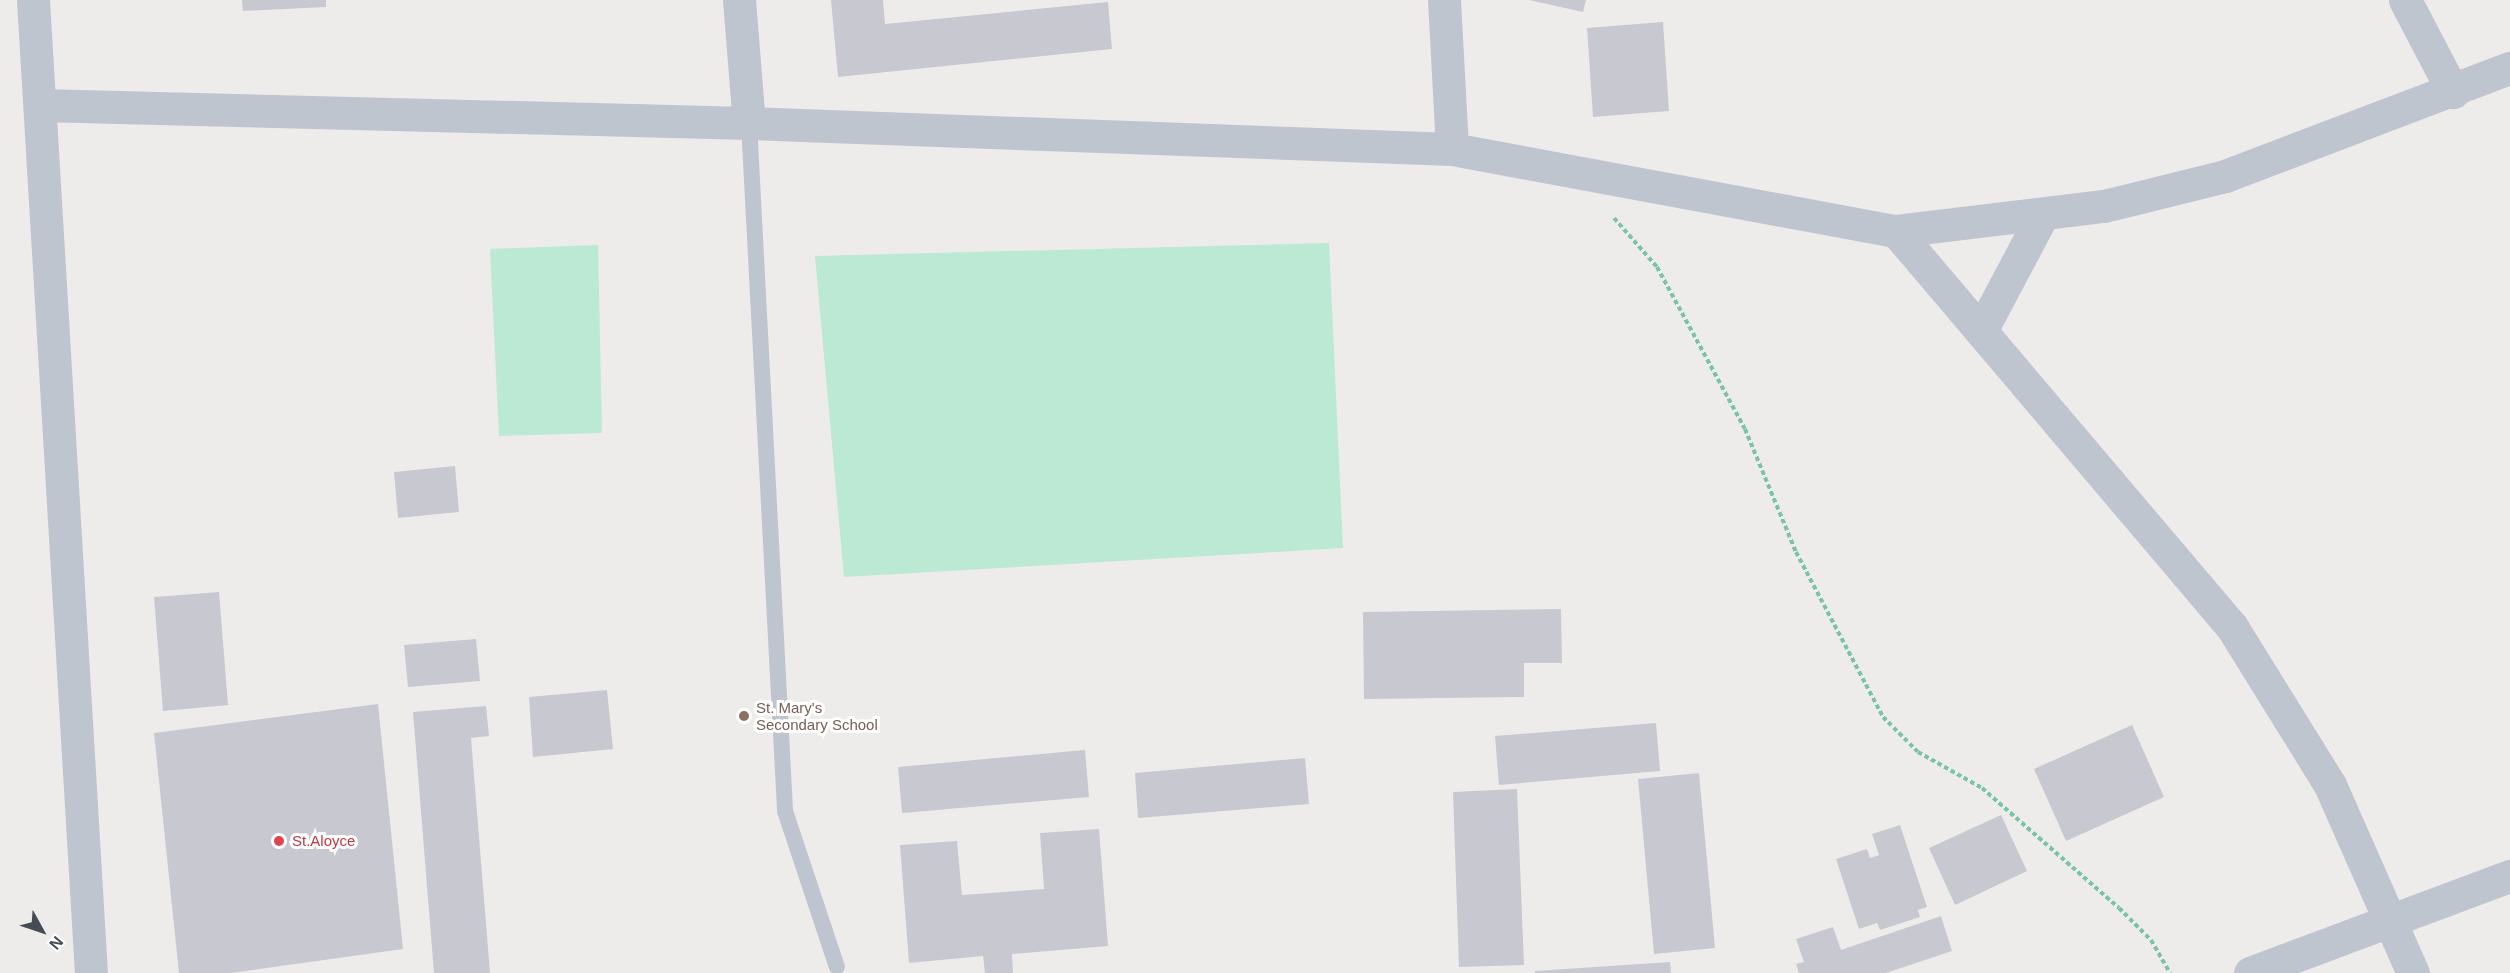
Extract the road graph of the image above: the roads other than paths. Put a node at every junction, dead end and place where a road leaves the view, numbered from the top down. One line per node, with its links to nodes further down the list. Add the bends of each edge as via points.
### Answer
1 (33, 0): 7 (street)
2 (739, 0): 8 (street)
3 (1444, 0): 9 (street)
4 (2405, 0): 6 (street)
5 (2510, 68): 6 (street)
6 (2453, 92): 10 (street, via 2225,176)
7 (40, 105): 8 (street); 16 (street)
8 (749, 123): 9 (street); 15 (lane, via 785,811)
9 (1452, 149): 11 (street)
10 (2042, 216): 11 (street); 12 (street)
11 (1896, 231): 12 (street)
12 (1981, 331): 14 (street, via 2232,627 2330,785)
13 (2510, 876): 14 (street)
14 (2394, 923): 17 (street); 18 (street)
15 (837, 968)
16 (91, 973)
17 (2250, 973)
18 (2413, 973)

